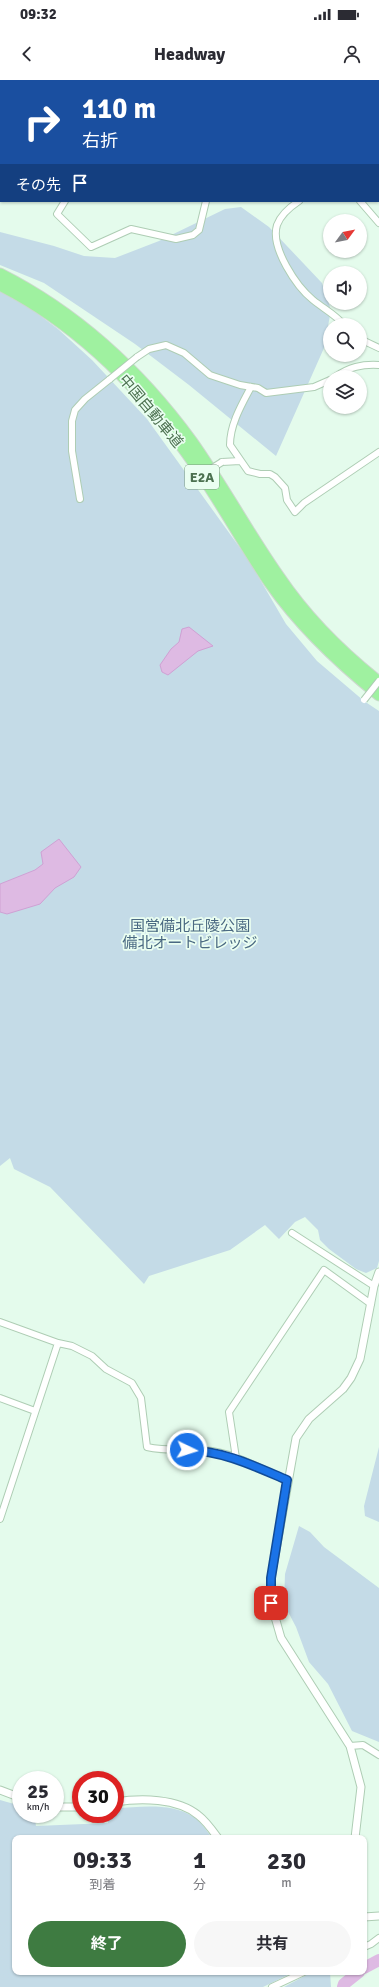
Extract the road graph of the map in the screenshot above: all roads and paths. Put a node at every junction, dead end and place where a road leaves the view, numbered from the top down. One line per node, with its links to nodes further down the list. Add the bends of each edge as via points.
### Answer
1 (64, 202): 2 (street, via 57,214 91,247 131,229 176,239 193,234 199,230)
2 (206, 202)
3 (298, 202): 8 (street, via 287,209 277,224 280,252 300,287)
4 (361, 202): 5 (street)
5 (379, 223)
6 (0, 274): 19 (highway, 中国自動車道 / E2A, via 33,292 79,324 132,370 192,442 252,538 289,591 333,642)
7 (0, 285): 20 (highway, 中国自動車道 / E2A, via 73,331 124,377 184,448 267,578 300,621 326,649)
8 (338, 318)
9 (367, 342): 10 (street)
10 (379, 348)
11 (379, 365): 12 (street)
12 (345, 370)
13 (323, 384): 14 (street, via 314,388 266,393)
14 (250, 387): 16 (street, via 238,412 230,439 230,444); 18 (street, bridge, via 210,375 184,353 166,345 149,349 84,399 75,410 72,421 72,451)
15 (379, 452): 16 (street, via 304,503 295,512 287,500 285,488 275,477 270,474 252,473)
16 (240, 461): 17 (street, bridge, via 222,462)
17 (190, 482)
18 (80, 499)
19 (379, 681): 21 (street, bridge)
20 (379, 695)
21 (364, 700)
22 (292, 1233): 24 (street)
23 (379, 1272): 24 (street)
24 (374, 1286): 25 (street)
25 (372, 1304): 30 (street, via 324,1270 229,1412); 31 (street, via 360,1359 351,1378 343,1389 301,1428 296,1438)
26 (0, 1322): 27 (street)
27 (58, 1343): 29 (street); 30 (street, via 84,1352 106,1369 132,1383 141,1398 147,1447 214,1452)
28 (0, 1398): 29 (street)
29 (35, 1411): 32 (street)
30 (236, 1458): 31 (street)
31 (287, 1480): 33 (street, via 271,1578 274,1617 281,1638 291,1655)
32 (0, 1519)
33 (350, 1746): 34 (street, via 363,1745); 39 (street, via 361,1787)
34 (379, 1754)
35 (0, 1790): 36 (street)
36 (12, 1795)
37 (124, 1802): 38 (street, via 156,1801 180,1805 198,1815)
38 (215, 1835)
39 (355, 1835)
40 (379, 1916): 41 (street)
41 (367, 1917)
42 (379, 1938): 43 (street)
43 (367, 1945)
44 (298, 1975): 45 (street)
45 (272, 1987)

